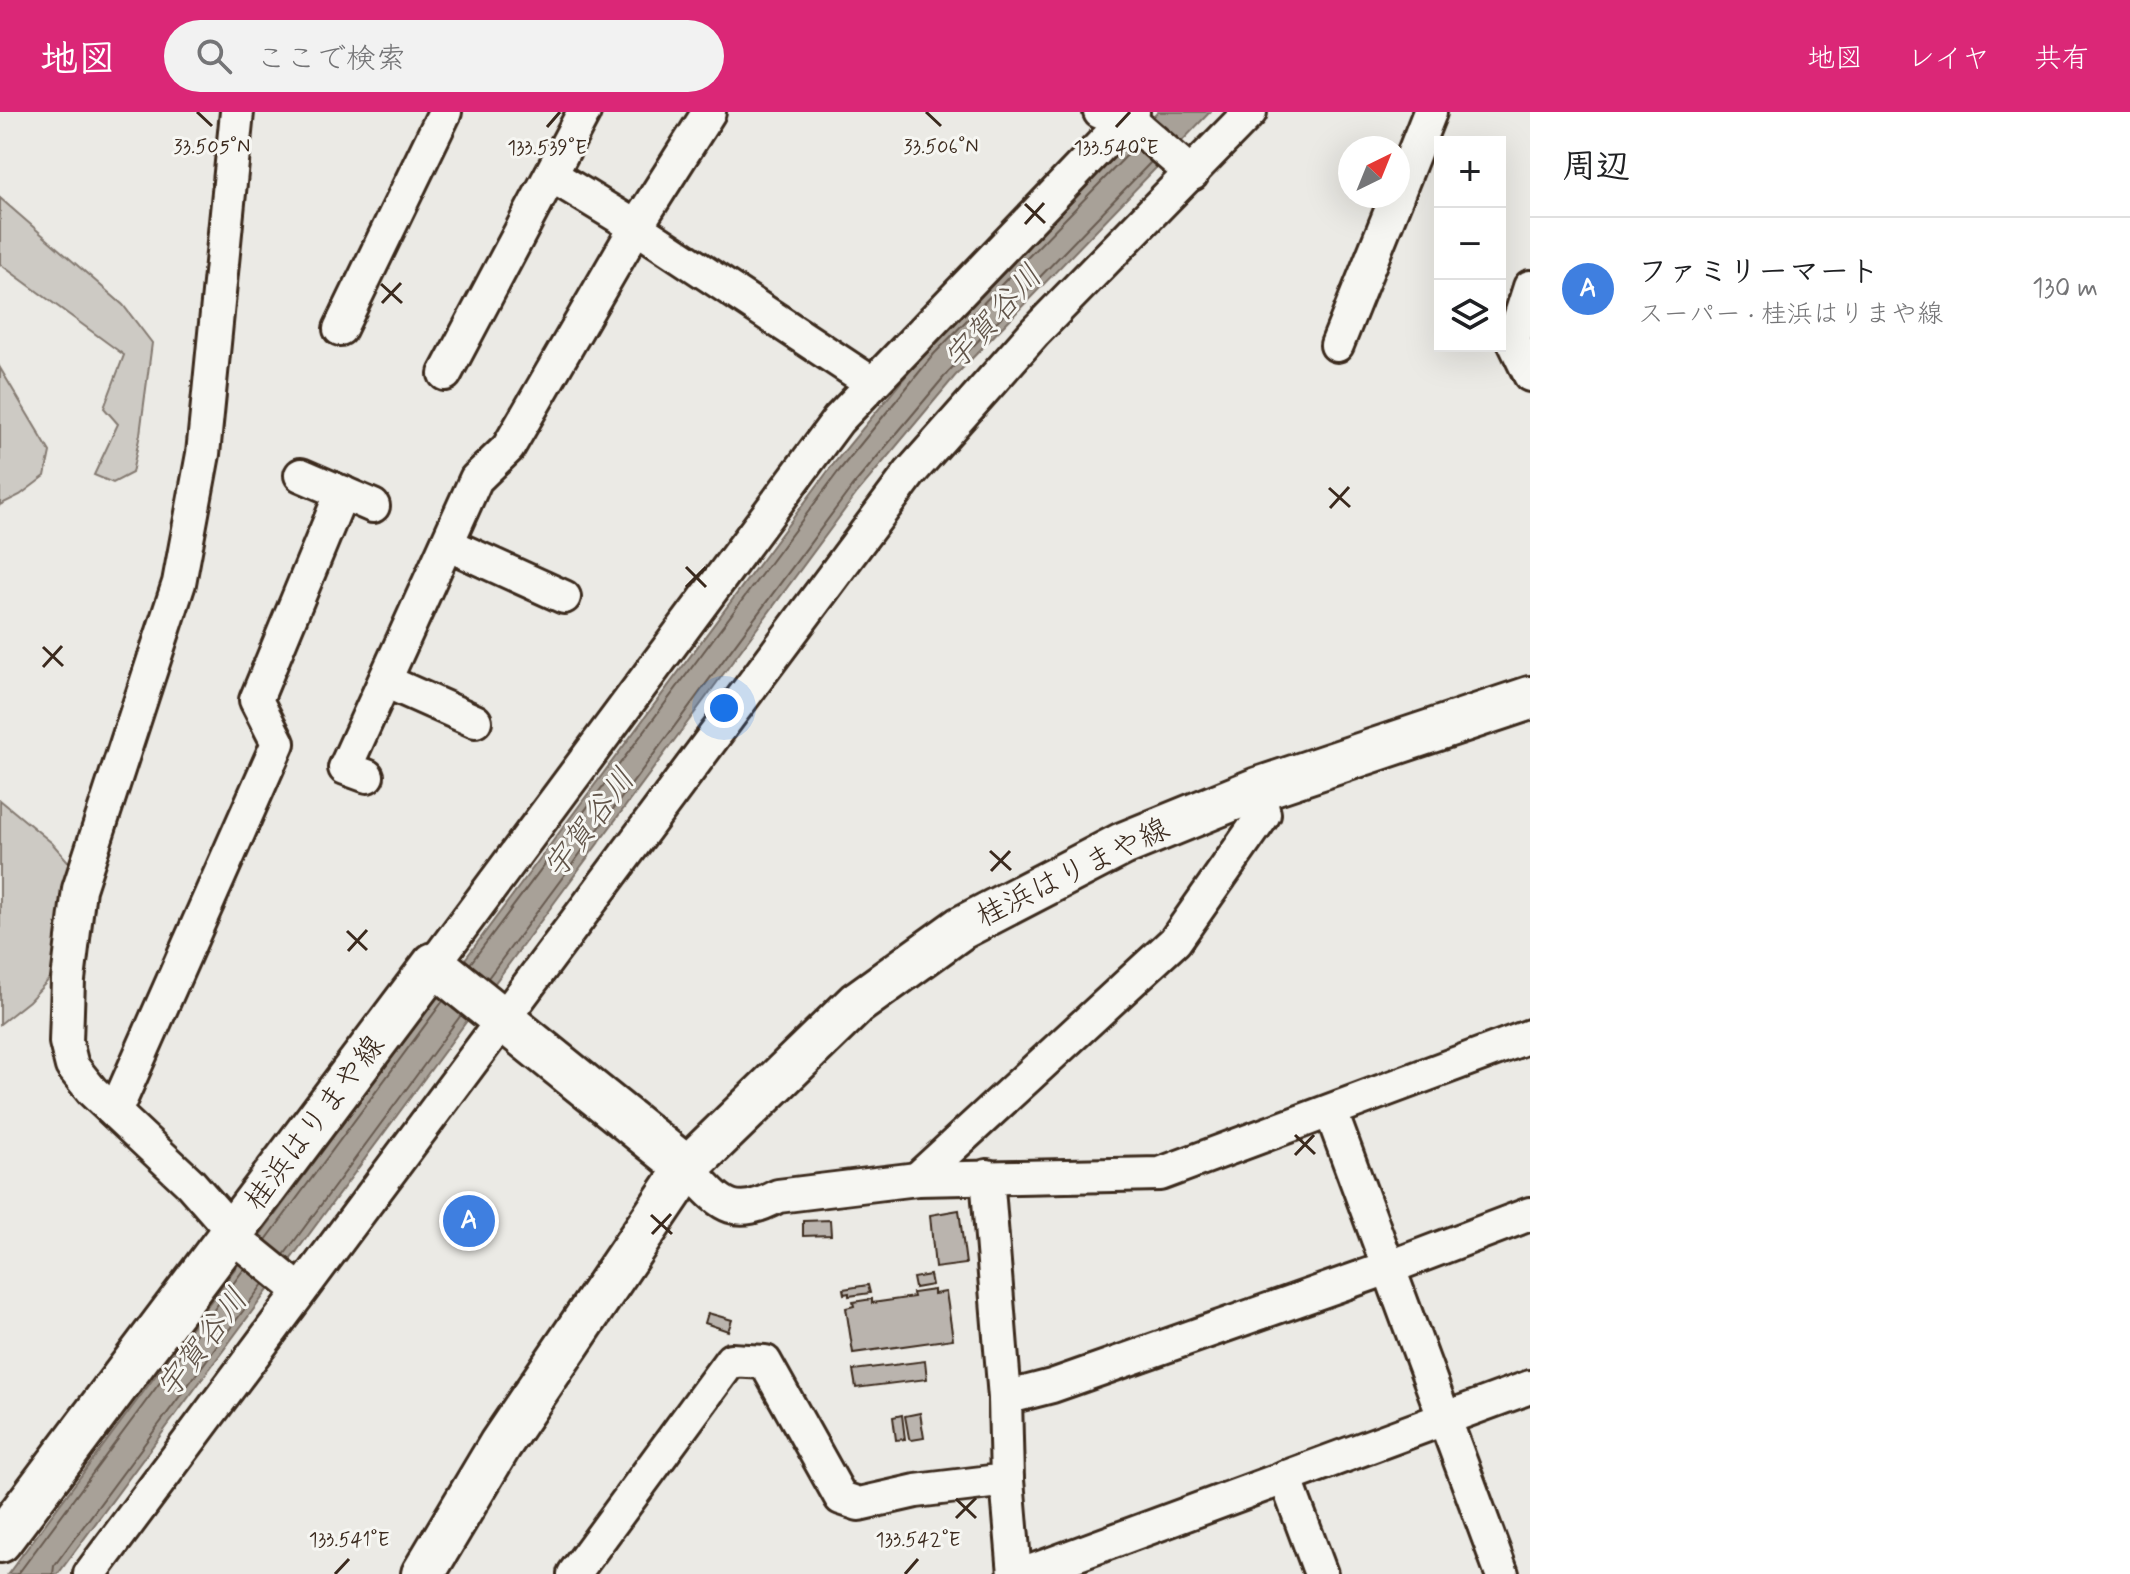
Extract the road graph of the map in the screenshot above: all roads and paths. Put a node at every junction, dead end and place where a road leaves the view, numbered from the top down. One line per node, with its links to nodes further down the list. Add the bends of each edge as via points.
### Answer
1 (237, 112): 32 (street, via 203,454 179,583 79,889 73,936 66,1042 72,1066)
2 (445, 112): 14 (street)
3 (584, 112): 10 (street)
4 (709, 112): 12 (street)
5 (1250, 112): 9 (street)
6 (1430, 112): 8 (street)
7 (1124, 118): 9 (street); 18 (street)
8 (1410, 162)
9 (1184, 167): 30 (street, via 910,473)
10 (551, 175): 12 (street); 16 (street)
11 (1391, 208): 15 (street)
12 (636, 227): 18 (street); 22 (street, via 508,448 476,479)
13 (1530, 287): 17 (street, via 1513,340)
14 (340, 329)
15 (1337, 345)
16 (445, 374)
17 (1530, 375)
18 (872, 383): 29 (street, via 838,420)
19 (301, 475): 20 (street)
20 (342, 492): 21 (street); 32 (street, via 256,700 278,743)
21 (373, 506)
22 (447, 544): 23 (street); 24 (street)
23 (564, 597)
24 (385, 681): 26 (street); 27 (street, via 345,768)
25 (1530, 698): 28 (main road, 桂浜はりまや線)
26 (475, 721)
27 (367, 776)
28 (1258, 789): 34 (main road, 桂浜はりまや線, via 1123,844 961,928 857,1003); 36 (street, via 1264,814 1175,941)
29 (442, 970): 30 (main road); 38 (main road, 桂浜はりまや線)
30 (497, 1014): 34 (main road); 40 (street)
31 (1530, 1036): 33 (street)
32 (115, 1112): 38 (street, via 190,1183)
33 (1331, 1112): 35 (street, via 1160,1174); 39 (street)
34 (687, 1168): 36 (street, via 722,1201 741,1210 778,1196); 48 (main road, 桂浜はりまや線, via 500,1445)
35 (987, 1176): 36 (street); 42 (street)
36 (917, 1179)
37 (1530, 1214): 39 (street)
38 (238, 1240): 40 (street); 46 (main road, 桂浜はりまや線)
39 (1388, 1268): 42 (street); 43 (street)
40 (289, 1283): 47 (street)
41 (1530, 1387): 43 (street)
42 (1005, 1398): 45 (street)
43 (1444, 1419): 44 (street); 53 (street)
44 (1285, 1477): 51 (street); 52 (street)
45 (1007, 1480): 49 (street, via 859,1504 841,1498 765,1362 731,1360); 50 (street)
46 (0, 1541)
47 (90, 1574)
48 (423, 1574)
49 (574, 1574)
50 (1015, 1574)
51 (1024, 1574)
52 (1321, 1574)
53 (1502, 1574)

